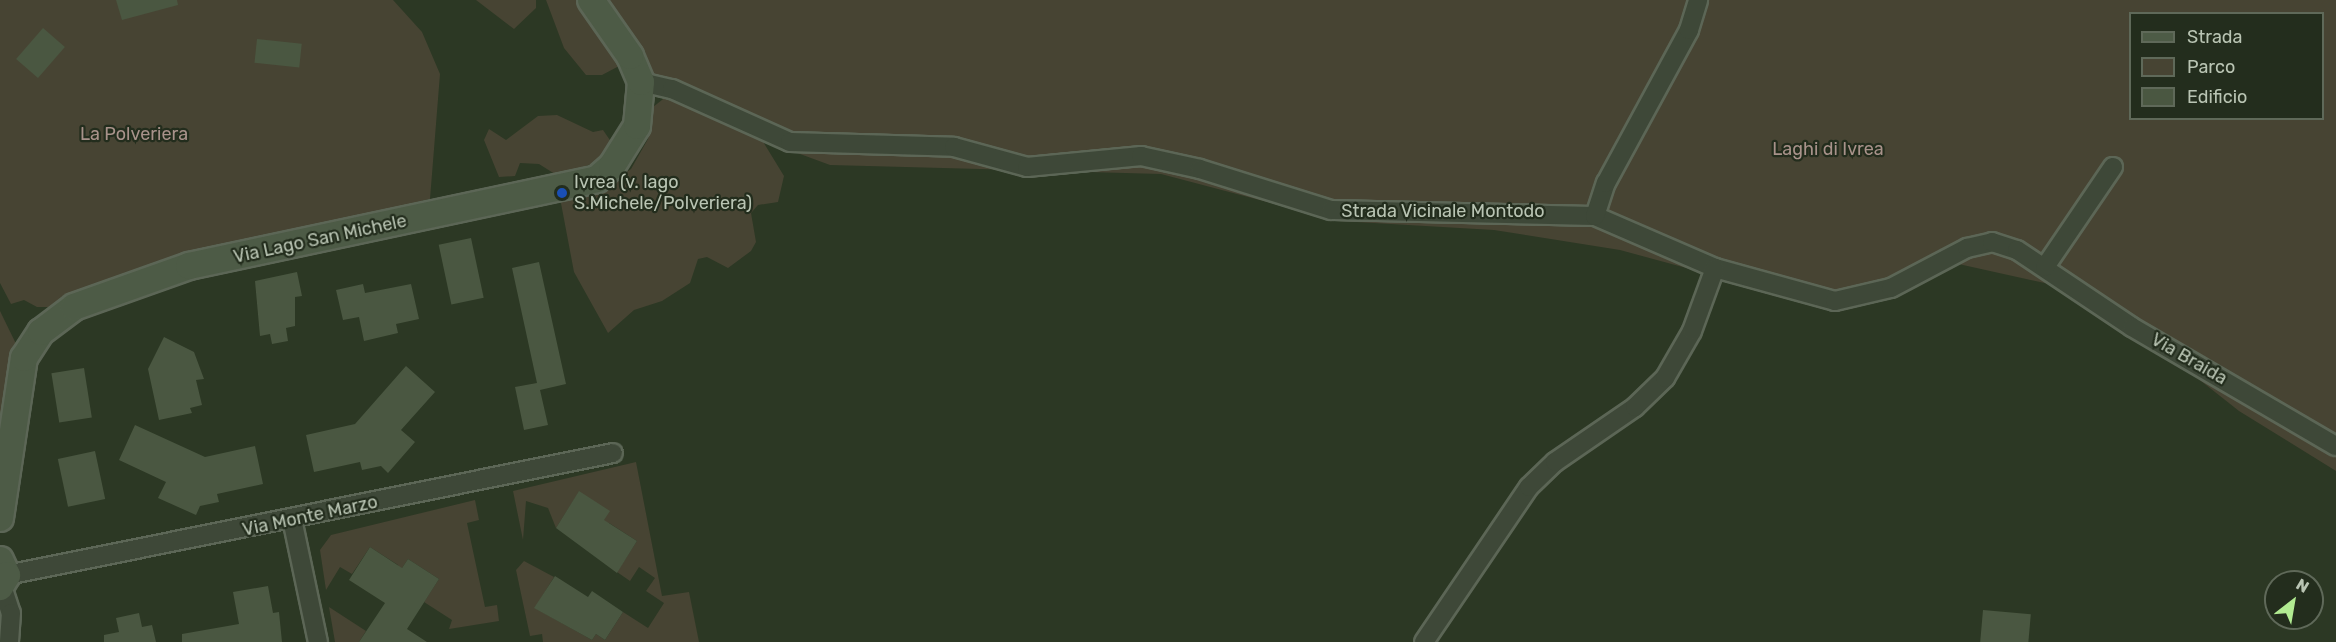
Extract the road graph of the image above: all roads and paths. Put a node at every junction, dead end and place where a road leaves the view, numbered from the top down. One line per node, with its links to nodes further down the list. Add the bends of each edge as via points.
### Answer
1 (591, 0): 3 (main road, Via Lago San Michele, via 630,56)
2 (1698, 0): 5 (street, via 1683,40 1606,183)
3 (641, 82): 5 (street, Strada Vicinale Montodo, via 672,89 790,142 954,147 1027,167 1141,156 1200,169 1331,210); 10 (main road, Via Lago San Michele, via 637,126 612,166 597,179 189,266 98,297 56,319 32,344 20,372)
4 (2113, 167): 6 (street)
5 (1595, 216): 7 (street, Via Braida)
6 (2045, 267): 7 (street, Via Braida, via 2018,250 1992,242 1967,248 1891,288 1834,301); 8 (street, Via Braida, via 2132,327)
7 (1715, 268): 15 (street, via 1692,330 1665,378 1635,407 1555,462 1529,486)
8 (2336, 446)
9 (613, 453): 11 (street, Via Monte Marzo)
10 (0, 518)
11 (292, 519): 12 (street, Via Monte Marzo); 14 (street)
12 (2, 577): 13 (street, via 11,613)
13 (9, 642)
14 (318, 642)
15 (1424, 642)

